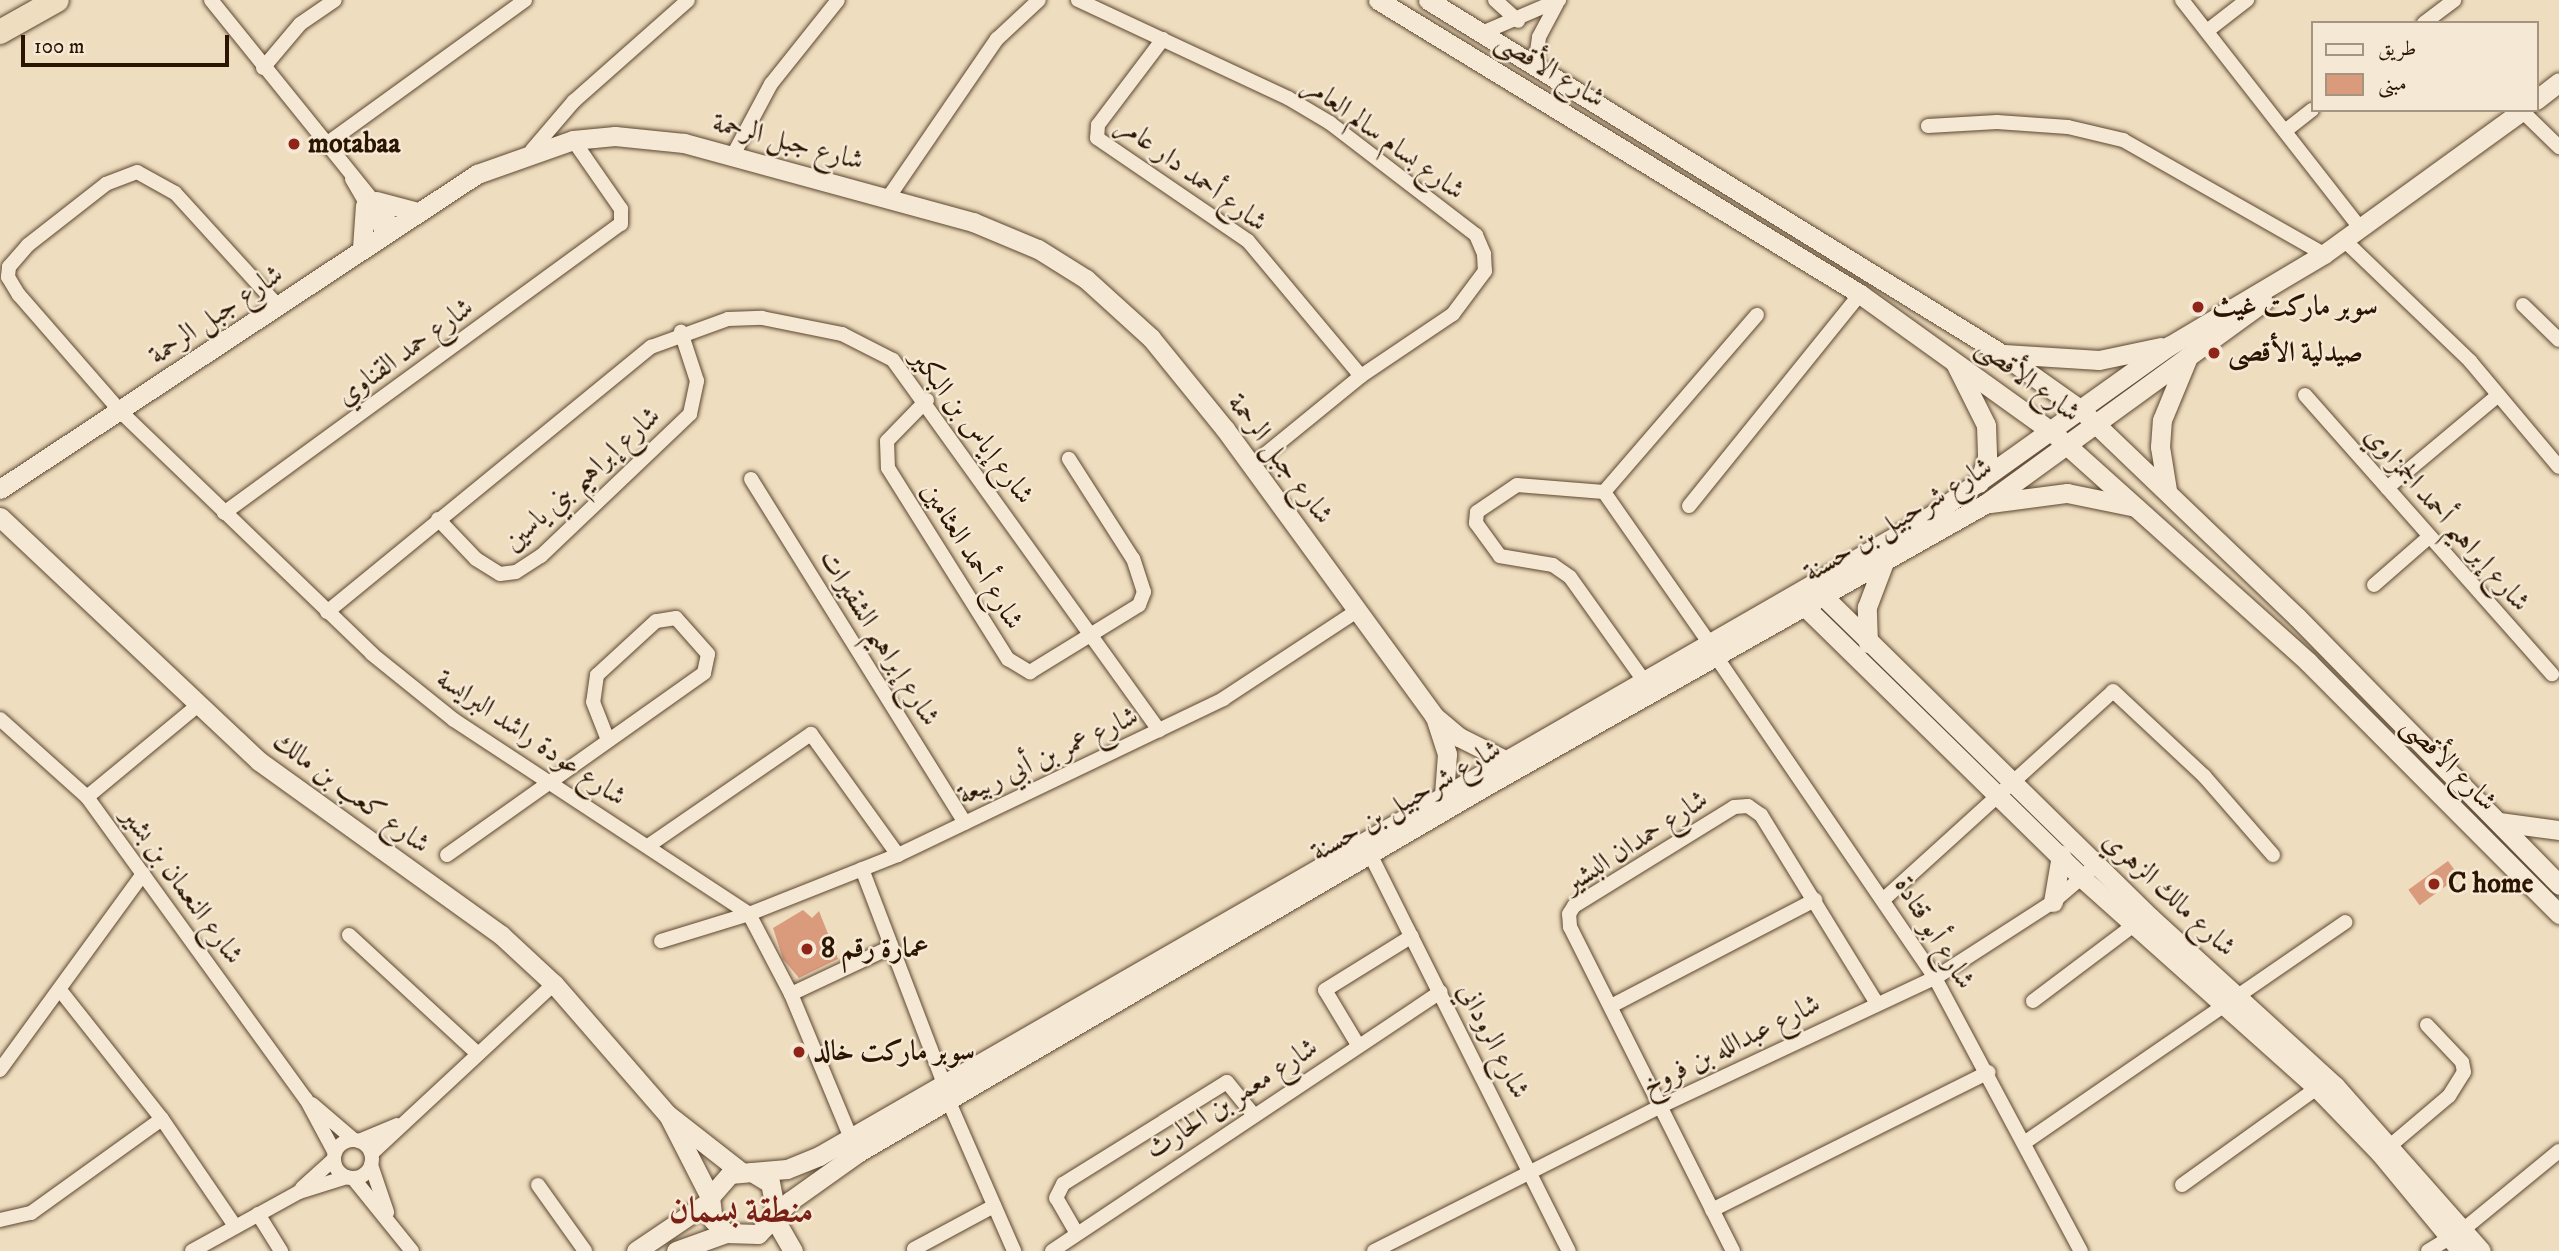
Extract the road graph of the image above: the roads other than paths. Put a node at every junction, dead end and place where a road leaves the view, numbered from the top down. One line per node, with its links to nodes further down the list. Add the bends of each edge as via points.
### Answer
1 (57, 0): 19 (highway)
2 (211, 0): 23 (street)
3 (335, 0): 23 (street, via 300,24)
4 (526, 0): 32 (street)
5 (688, 0): 34 (street, via 574,101)
6 (838, 0): 35 (street, via 771,84)
7 (1039, 0): 36 (street, via 1003,30)
8 (1078, 0): 21 (street, شارع بسام سالم العامر)
9 (1378, 0): 45 (street, شارع الأقصى)
10 (1428, 0): 20 (street, شارع الأقصى)
11 (1495, 0): 17 (street)
12 (1559, 0): 17 (street); 22 (street, via 1539,37)
13 (2182, 0): 18 (street)
14 (2247, 0): 18 (street)
15 (2454, 0): 16 (street)
16 (2427, 21)
17 (1518, 22): 20 (street)
18 (2207, 31): 30 (street)
19 (0, 32)
20 (1482, 33): 22 (street, شارع الأقصى)
21 (1163, 39): 55 (street, شارع أحمد دار عامر, via 1098,125 1097,138 1248,241); 55 (street, شارع بسام سالم العامر, via 1330,123 1476,235 1485,271 1475,291 1453,314)
22 (1535, 66): 52 (street, شارع الأقصى)
23 (262, 68): 32 (street)
24 (2559, 82): 25 (street)
25 (2538, 98)
26 (2310, 112): 30 (street)
27 (2521, 112): 39 (street)
28 (2523, 112): 33 (street)
29 (1928, 126): 43 (street, via 2044,126 2123,141)
30 (2285, 131): 39 (street)
31 (573, 140): 34 (street, شارع جبل الرحمة); 35 (street, شارع جبل الرحمة, via 648,138); 76 (street, شارع حمد القناوي, via 623,213 615,230)
32 (325, 145): 37 (street)
33 (2559, 146)
34 (532, 150): 38 (street, شارع جبل الرحمة, via 477,174)
35 (732, 157): 36 (street, شارع جبل الرحمة)
36 (888, 198): 65 (street, شارع جبل الرحمة, via 998,231 1086,279 1151,338)
37 (370, 203): 38 (street); 40 (street); 42 (street)
38 (418, 212): 40 (street, شارع جبل الرحمة)
39 (2360, 228): 41 (street)
40 (389, 230): 42 (street, شارع جبل الرحمة)
41 (2344, 240): 43 (street); 57 (street, via 2470,361)
42 (362, 248): 47 (street, شارع جبل الرحمة)
43 (2324, 254): 44 (street)
44 (2286, 279): 51 (street); 53 (street, شارع شرحبيل بن حسنة, via 2269,298)
45 (1860, 293): 54 (street, شارع الأقصى); 74 (street)
46 (2523, 305): 50 (street)
47 (278, 306): 60 (street, شارع جبل الرحمة); 60 (street, شارع عودة راشد البرايسة, via 164,183 137,172 106,184 28,245 9,267 8,277)
48 (1757, 316): 72 (street)
49 (681, 332): 58 (street, شارع إياس بن البكير, via 729,319 762,318 842,334 893,360); 78 (street, شارع إياس بن البكير, via 628,363); 78 (street, شارع إبراهيم بني ياسين, via 697,381 690,414 541,556 516,572 500,574 476,559)
50 (2559, 340)
51 (2169, 346): 52 (street, via 2099,360); 59 (street, شارع شرحبيل بن حسنة)
52 (2002, 354): 59 (street, شارع الأقصى)
53 (2190, 354): 61 (street, شارع شرحبيل بن حسنة); 71 (street, via 2162,420 2160,447)
54 (1953, 359): 62 (street, شارع الأقصى); 68 (street, via 1986,425 1987,457)
55 (1361, 376): 65 (street, شارع بسام سالم العامر)
56 (2305, 396): 69 (street, شارع إبراهيم أحمد الجمزاوي)
57 (2497, 396): 66 (street); 69 (street)
58 (927, 400): 88 (street, شارع إياس بن البكير); 88 (street, شارع أحمد العثامين, via 887,441 888,468 1008,659 1030,672)
59 (2081, 410): 61 (street, شارع الأقصى); 62 (street, شارع شرحبيل بن حسنة)
60 (122, 413): 70 (street, شارع جبل الرحمة); 76 (street, شارع عودة راشد البرايسة)
61 (2097, 426): 63 (street, شارع شرحبيل بن حسنة); 71 (street, شارع الأقصى)
62 (2052, 432): 63 (street, شارع الأقصى); 68 (street, شارع شرحبيل بن حسنة)
63 (2069, 446): 73 (street, شارع شرحبيل بن حسنة); 75 (street, شارع الأقصى)
64 (1069, 459): 88 (street, via 1143,579 1139,606)
65 (1252, 465): 85 (street, شارع جبل الرحمة)
66 (2559, 467)
67 (751, 479): 104 (street, شارع إبراهيم الشقيرات)
68 (1979, 483): 82 (street, شارع شرحبيل بن حسنة)
69 (2387, 488): 79 (street, شارع إبراهيم أحمد الجمزاوي)
70 (0, 489)
71 (2167, 490): 103 (street, شارع الأقصى)
72 (1604, 492): 90 (street, شارع أبو قتادة); 92 (street, via 1517,485 1478,512 1476,523 1510,562 1553,565 1570,577)
73 (1985, 504): 75 (street, via 2067,493); 80 (street, شارع شرحبيل بن حسنة)
74 (1689, 506)
75 (2142, 509): 120 (street, شارع الأقصى, via 2308,662)
76 (224, 513): 84 (street, شارع عودة راشد البرايسة)
77 (0, 517): 93 (street, شارع كعب بن مالك)
78 (438, 519): 84 (street, شارع إياس بن البكير)
79 (2429, 537): 81 (street); 91 (street, شارع إبراهيم أحمد الجمزاوي)
80 (1884, 562): 82 (street, شارع شرحبيل بن حسنة); 89 (street, via 1867,607)
81 (2374, 584)
82 (1817, 590): 83 (street, شارع شرحبيل بن حسنة); 89 (street, شارع مالك الزهري)
83 (1799, 601): 86 (street, شارع شرحبيل بن حسنة); 87 (street, شارع مالك الزهري); 90 (street, شارع شرحبيل بن حسنة)
84 (327, 612): 99 (street, شارع عودة راشد البرايسة, via 454,720)
85 (1354, 613): 94 (street, شارع جبل الرحمة); 96 (street, شارع عمر بن أبي ربيعة, via 1223,699)
86 (1780, 621): 87 (street); 90 (street, شارع شرحبيل بن حسنة)
87 (1829, 630): 100 (street, شارع مالك الزهري)
88 (1092, 637): 96 (street, شارع إياس بن البكير)
89 (1868, 643): 100 (street, شارع مالك الزهري)
90 (1712, 649): 92 (street, شارع شرحبيل بن حسنة); 107 (street, شارع شرحبيل بن حسنة); 116 (street, شارع أبو قتادة)
91 (2552, 674)
92 (1642, 678): 98 (street, شارع شرحبيل بن حسنة)
93 (197, 706): 102 (street); 128 (street, شارع كعب بن مالك, via 299,793 501,935)
94 (1434, 716): 98 (street, شارع جبل الرحمة, via 1459,737); 101 (street, شارع جبل الرحمة, via 1447,754)
95 (0, 719): 102 (street, شارع النعمان بن بشير)
96 (1159, 730): 104 (street, شارع عمر بن أبي ربيعة)
97 (608, 740): 97 (street, via 709,665 699,639 677,618 656,621 597,675 593,702); 99 (street)
98 (1503, 759): 101 (street, شارع شرحبيل بن حسنة)
99 (546, 780): 106 (street, شارع عودة راشد البرايسة); 108 (street)
100 (2007, 790): 110 (street, شارع مالك الزهري); 111 (street, via 2113,691 2204,776); 113 (street, شارع مالك الزهري); 116 (street)
101 (1444, 795): 142 (street, شارع شرحبيل بن حسنة)
102 (87, 797): 114 (street, شارع النعمان بن بشير)
103 (2499, 822): 105 (street); 115 (street, شارع الأقصى)
104 (965, 823): 109 (street, شارع عمر بن أبي ربيعة)
105 (2559, 830)
106 (648, 846): 109 (street, via 811,734); 119 (street, شارع عودة راشد البرايسة)
107 (1370, 854): 124 (street, شارع الروداني); 142 (street, شارع شرحبيل بن حسنة)
108 (447, 855)
109 (898, 855): 112 (street, شارع عمر بن أبي ربيعة)
110 (2061, 855): 113 (street, شارع مالك الزهري); 118 (street)
111 (2273, 855)
112 (862, 869): 119 (street, شارع عمر بن أبي ربيعة); 126 (street)
113 (2089, 871): 118 (street, شارع عبدالله بن فروخ); 122 (street, شارع مالك الزهري); 134 (street, شارع مالك الزهري)
114 (143, 874): 129 (street); 143 (street, شارع النعمان بن بشير)
115 (2559, 885)
116 (1884, 899): 127 (street, شارع أبو قتادة)
117 (1815, 900): 133 (street, شارع حمدان البشير); 135 (street); 135 (street, شارع حمدان البشير, via 1761,815 1748,806 1734,807 1574,906 1569,914 1570,927)
118 (2053, 902): 127 (street, شارع عبدالله بن فروخ)
119 (749, 914): 125 (street, شارع عمر بن أبي ربيعة); 131 (street, شارع عودة راشد البرايسة)
120 (2559, 914)
121 (2345, 922): 134 (street)
122 (2135, 924): 132 (street); 134 (street, شارع مالك الزهري)
123 (349, 935): 138 (street)
124 (1412, 936): 130 (street, شارع الروداني); 137 (street, via 1325,990)
125 (662, 941)
126 (891, 947): 131 (street); 142 (street)
127 (1935, 978): 133 (street, شارع عبدالله بن فروخ); 140 (street, شارع أبو قتادة)
128 (554, 984): 138 (street); 146 (street, شارع كعب بن مالك)
129 (60, 990): 139 (street); 147 (street)
130 (1441, 992): 137 (street, شارع معمر بن الحارث); 156 (street, شارع الروداني)
131 (791, 994): 149 (street, شارع عودة راشد البرايسة)
132 (2033, 1001)
133 (1876, 1002): 144 (street, شارع عبدالله بن فروخ)
134 (2232, 1002): 141 (street, شارع مالك الزهري); 151 (street); 152 (street, شارع مالك الزهري)
135 (1613, 1005): 144 (street, شارع حمدان البشير)
136 (2427, 1025): 152 (street, via 2462,1062 2465,1072 2449,1096)
137 (1358, 1045): 145 (street, شارع معمر بن الحارث)
138 (477, 1053): 148 (street)
139 (0, 1070)
140 (1989, 1072): 151 (street, شارع أبو قتادة); 164 (street)
141 (2317, 1088): 160 (street); 172 (street, شارع مالك الزهري)
142 (947, 1093): 149 (street, شارع شرحبيل بن حسنة); 163 (street); 166 (street, شارع شرحبيل بن حسنة)
143 (306, 1099): 150 (street, شارع النعمان بن بشير); 154 (street, شارع النعمان بن بشير)
144 (1659, 1107): 156 (street, شارع عبدالله بن فروخ); 164 (street, شارع حمدان البشير)
145 (1252, 1113): 170 (street, شارع معمر بن الحارث); 170 (street, via 1227,1082 1063,1184 1056,1198)
146 (667, 1114): 157 (street, شارع كعب بن مالك); 162 (street, شارع كعب بن مالك)
147 (162, 1119): 168 (street, via 31,1213); 169 (street)
148 (411, 1119): 150 (street); 155 (street)
149 (851, 1138): 157 (street, شارع شرحبيل بن حسنة, via 804,1164)
150 (356, 1140): 154 (street); 155 (street, شارع النعمان بن بشير)
151 (2024, 1143): 187 (street, شارع أبو قتادة)
152 (2391, 1146): 172 (street, شارع مالك الزهري)
153 (2559, 1151): 172 (street)
154 (334, 1156): 158 (street, شارع النعمان بن بشير); 161 (street)
155 (372, 1159): 158 (street); 167 (street)
156 (1531, 1171): 184 (street, شارع عبدالله بن فروخ); 185 (street, شارع الروداني)
157 (746, 1172): 162 (street, via 721,1180); 166 (street, via 769,1184)
158 (350, 1178): 161 (street); 167 (street)
159 (538, 1185): 177 (street)
160 (2182, 1185)
161 (299, 1192): 165 (street)
162 (710, 1199): 171 (street, via 713,1220); 178 (street)
163 (994, 1206): 173 (street); 182 (street)
164 (1712, 1210): 186 (street, شارع حمدان البشير)
165 (258, 1214): 169 (street); 175 (street)
166 (775, 1215): 171 (street, via 758,1234); 181 (street)
167 (388, 1217): 176 (street)
168 (0, 1220)
169 (235, 1226): 174 (street)
170 (1076, 1232): 183 (street, شارع معمر بن الحارث)
171 (731, 1235): 179 (street); 180 (street)
172 (2459, 1239): 188 (street); 189 (street, شارع مالك الزهري)
173 (915, 1249)
174 (192, 1251)
175 (281, 1251)
176 (412, 1251)
177 (585, 1251)
178 (636, 1251)
179 (676, 1251)
180 (754, 1251)
181 (793, 1251)
182 (1014, 1251)
183 (1052, 1251)
184 (1374, 1251)
185 (1569, 1251)
186 (1733, 1251)
187 (2081, 1251)
188 (2428, 1251)
189 (2481, 1251)

